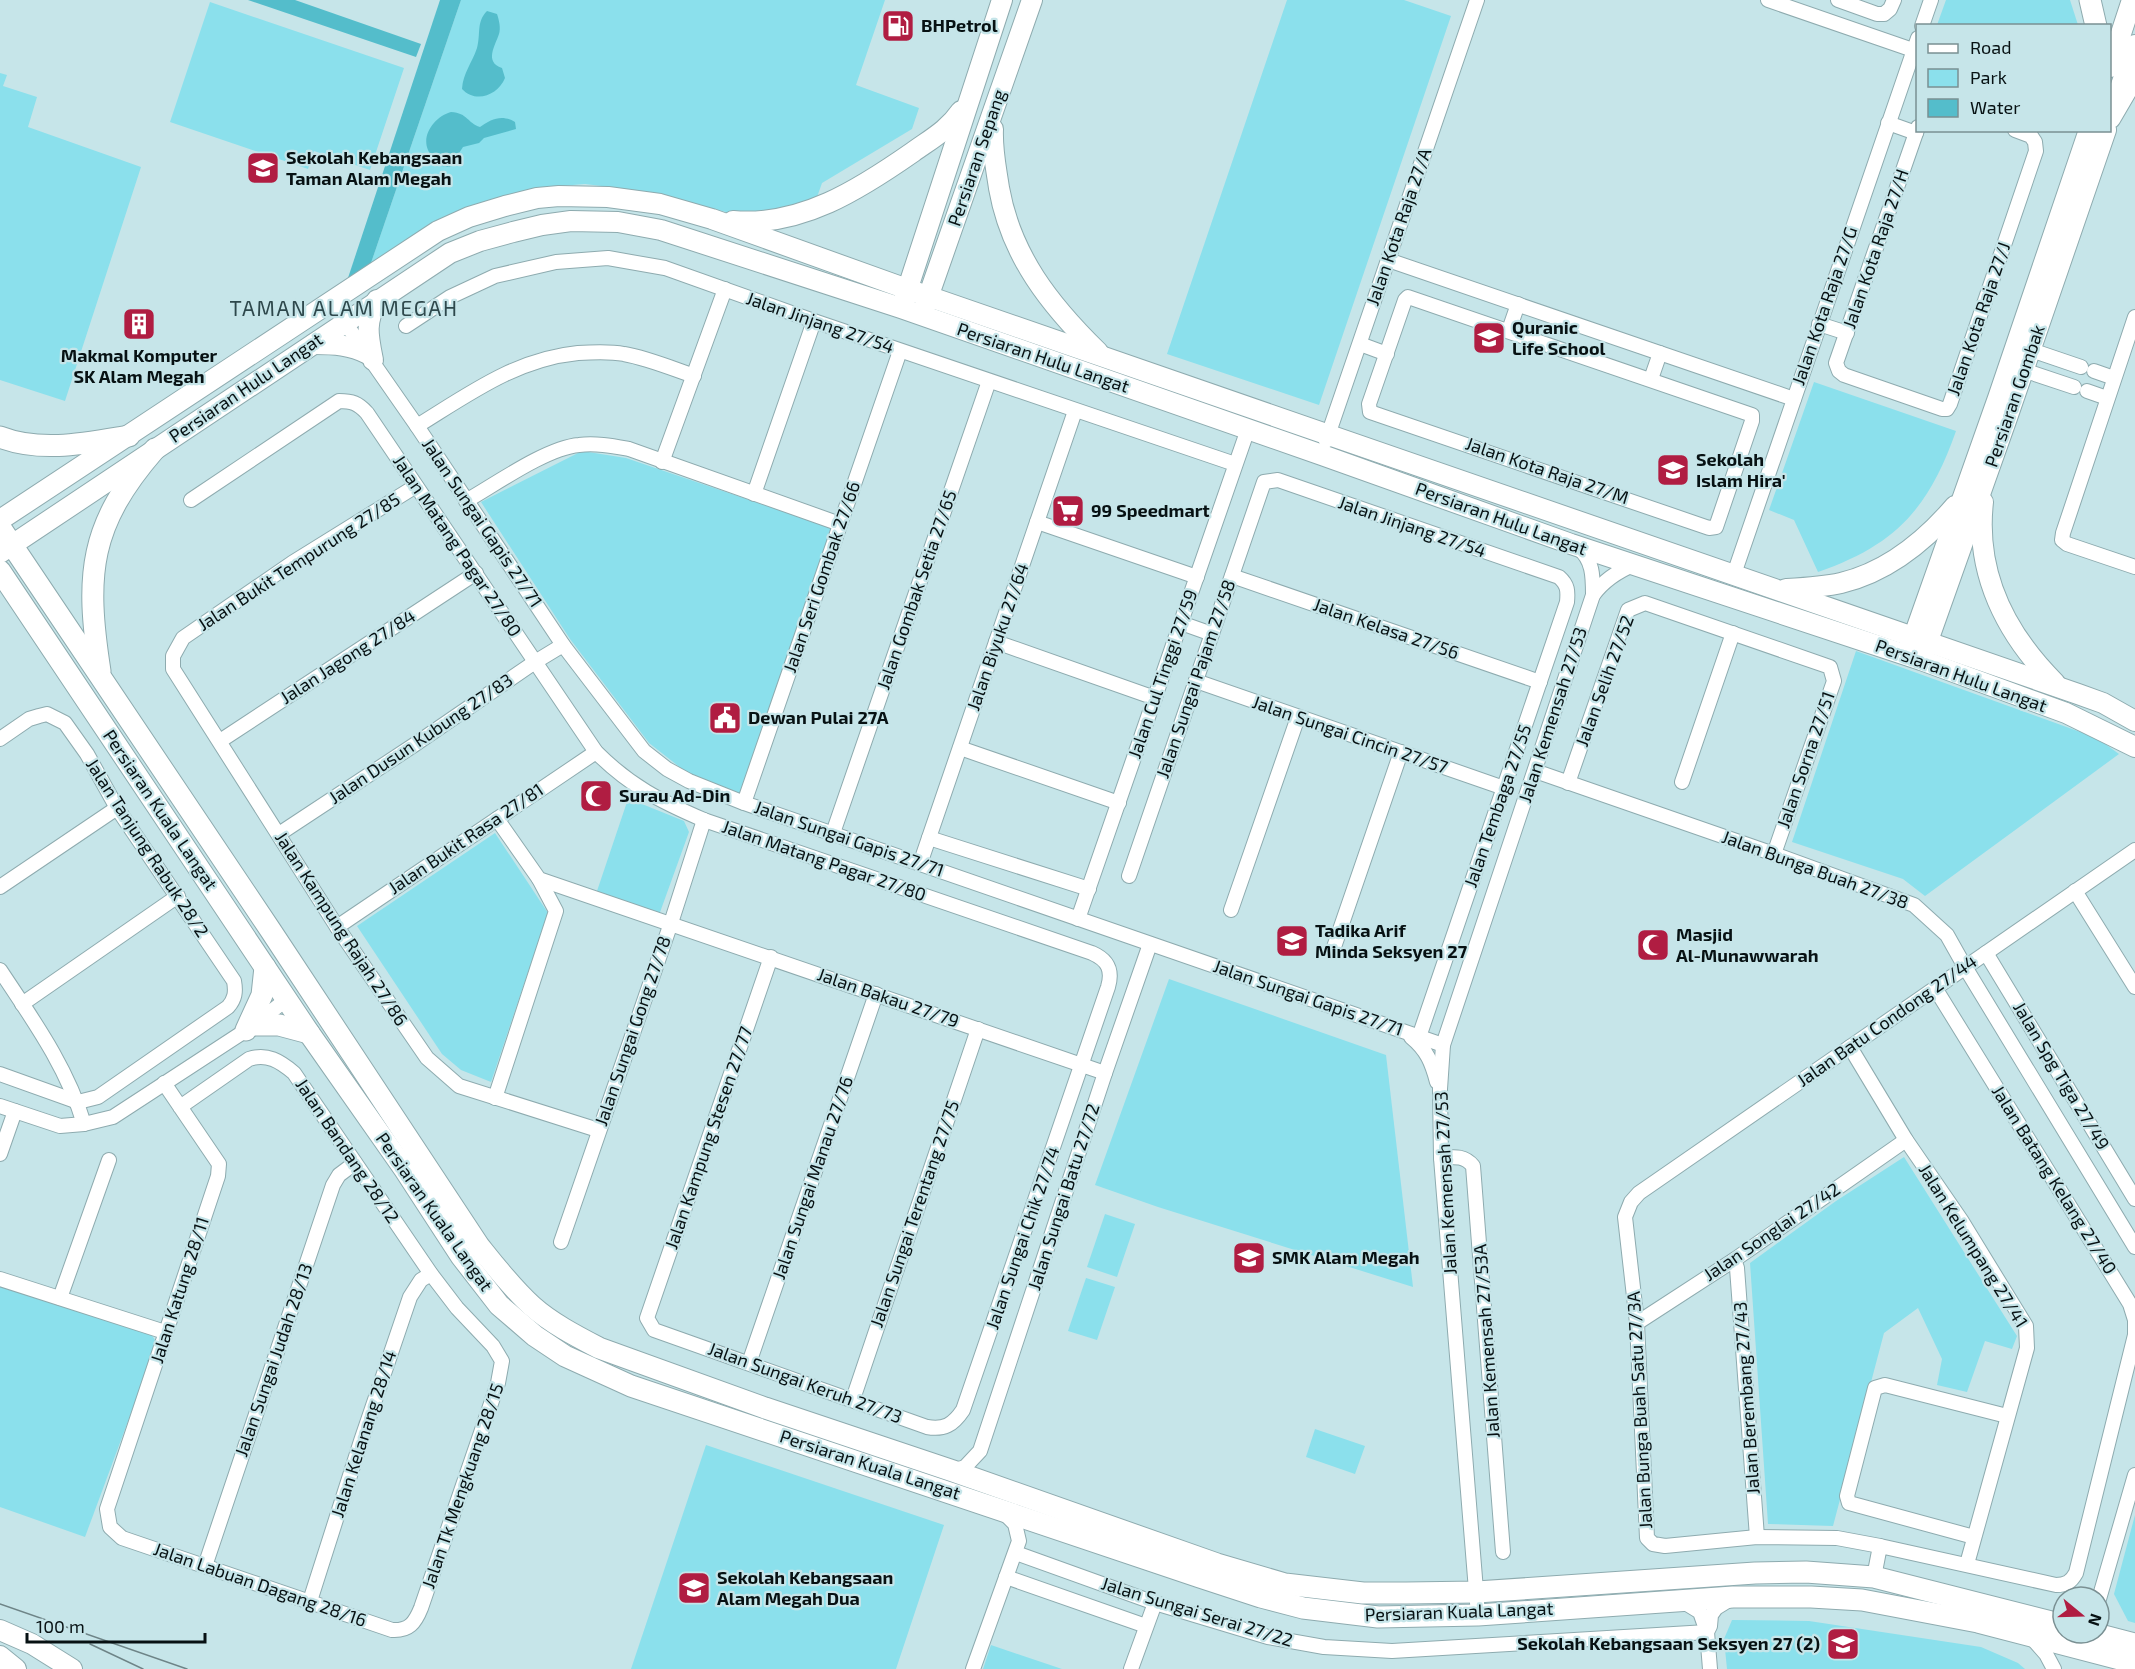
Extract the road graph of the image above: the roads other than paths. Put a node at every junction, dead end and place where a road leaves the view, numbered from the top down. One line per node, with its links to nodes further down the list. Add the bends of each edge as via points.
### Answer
1 (1002, 0): 16 (main road, Persiaran Sepang)
2 (1032, 0): 17 (main road, Persiaran Sepang)
3 (1477, 0): 27 (street, Jalan Kota Raja 27/A)
4 (1838, 0): 5 (street, via 1884,14)
5 (1894, 0)
6 (1930, 0): 10 (street)
7 (2090, 0): 11 (main road)
8 (2132, 0): 14 (main road)
9 (1778, 1): 12 (street)
10 (1923, 24)
11 (2096, 24)
12 (1916, 44): 20 (street, Jalan Kota Raja 27/G)
13 (2135, 45): 18 (main road)
14 (2111, 61)
15 (2135, 75): 19 (main road)
16 (969, 101): 26 (main road, via 939,136 844,196 779,219); 29 (main road, Persiaran Sepang)
17 (993, 111): 30 (main road, Persiaran Sepang); 49 (main road, via 994,164 1014,242 1037,282 1076,331)
18 (2111, 115)
19 (2111, 116)
20 (1888, 123): 21 (street); 39 (street, Jalan Kota Raja 27/G)
21 (1916, 130)
22 (1916, 132): 42 (street, Jalan Kota Raja 27/H)
23 (2020, 132): 52 (street, Jalan Kota Raja 27/J, via 2031,136 2036,151 1947,408)
24 (2088, 132): 73 (main road, Persiaran Gombak)
25 (2105, 132): 45 (main road, Persiaran Gombak)
26 (712, 219): 29 (main road, Persiaran Hulu Langat); 32 (main road, Persiaran Hulu Langat, via 660,204 608,197 537,198 496,208 438,231)
27 (1388, 260): 33 (street); 44 (street, Jalan Kota Raja 27/A)
28 (725, 289): 38 (street, Jalan Jinjang 27/54); 40 (street, Jalan Jinjang 27/54, via 665,268 608,258 556,262 495,276 450,297); 53 (street)
29 (907, 289): 30 (main road, Persiaran Hulu Langat); 34 (main road, Persiaran Sepang)
30 (929, 296): 35 (main road, Persiaran Sepang); 49 (main road, Persiaran Hulu Langat)
31 (377, 300): 34 (main road, Persiaran Hulu Langat, via 450,253 480,241 542,225 593,220 661,230); 37 (main road, Persiaran Hulu Langat); 50 (main road, via 368,325)
32 (330, 301): 37 (street, Jalan Sungai Gapis 27/71); 63 (main road, Persiaran Hulu Langat)
33 (1518, 304): 41 (street); 47 (street)
34 (901, 308): 35 (main road, Persiaran Hulu Langat)
35 (922, 316): 61 (main road, Persiaran Hulu Langat)
36 (2135, 317): 54 (street)
37 (345, 321): 43 (main road, Persiaran Hulu Langat); 50 (street, Jalan Sungai Gapis 27/71)
38 (814, 321): 46 (street, Jalan Jinjang 27/54); 72 (street)
39 (1819, 324): 42 (street); 58 (street, Jalan Kota Raja 27/G)
40 (406, 326)
41 (1509, 330): 48 (street, Jalan Kota Raja 27/M, via 1406,298); 55 (street)
42 (1846, 333): 52 (street, Jalan Kota Raja 27/H, via 1836,363)
43 (314, 344): 50 (main road, via 357,348); 65 (main road, Persiaran Hulu Langat)
44 (1360, 344): 48 (street); 62 (street, Jalan Kota Raja 27/A)
45 (2031, 350): 51 (main road, Persiaran Gombak); 54 (street)
46 (900, 351): 56 (street, Jalan Jinjang 27/54); 78 (street, Jalan Seri Gombak 27/66)
47 (1660, 353): 55 (street); 58 (street)
48 (1387, 354): 55 (street, Jalan Kota Raja 27/M, via 1369,404 1371,412 1716,527 1752,415)
49 (1102, 356): 62 (main road, Persiaran Hulu Langat)
50 (370, 357): 60 (street, Jalan Sungai Gapis 27/71)
51 (2024, 370): 57 (street); 69 (main road, Persiaran Gombak)
52 (1839, 371)
53 (694, 376): 60 (street, via 623,353 596,351 554,356 497,377); 67 (street)
54 (2114, 378): 57 (street)
55 (1651, 379)
56 (989, 381): 59 (street, Jalan Jinjang 27/54); 123 (street, Jalan Gombak Setia 27/65)
57 (2107, 398): 83 (street, via 2062,540)
58 (1794, 399): 86 (street, Jalan Kota Raja 27/G)
59 (1075, 411): 68 (street, Jalan Jinjang 27/54); 77 (street, Jalan Biyuku 27/64)
60 (417, 426): 75 (street, Jalan Sungai Gapis 27/71)
61 (1248, 429): 66 (main road, Persiaran Hulu Langat); 68 (street, Jalan Cul Tinggi 27/59)
62 (1329, 434): 66 (street, Jalan Kota Raja 27/A); 86 (main road, Persiaran Hulu Langat)
63 (129, 436): 64 (main road, via 59,445); 76 (main road, Persiaran Hulu Langat)
64 (0, 437)
65 (155, 449): 81 (main road, Persiaran Hulu Langat); 101 (main road, via 109,513 95,559 94,632)
66 (1322, 454): 80 (main road, Persiaran Hulu Langat)
67 (662, 462): 72 (street); 75 (street, via 629,449 576,445 545,456)
68 (1236, 464): 88 (street, Jalan Cul Tinggi 27/59)
69 (1986, 479): 98 (main road, Persiaran Gombak); 104 (main road, via 1982,516 1986,569 2015,637)
70 (1264, 482): 87 (street, Jalan Sungai Pajam 27/58); 89 (street, Jalan Jinjang 27/54, via 1278,480)
71 (416, 486): 74 (street, Jalan Matang Pagar 27/80, via 368,412 351,401 339,401); 85 (street, Jalan Matang Pagar 27/80); 95 (street, Jalan Bukit Tempurung 27/85)
72 (754, 494): 78 (street)
73 (1961, 498): 90 (main road, via 1921,541 1867,574 1818,587); 98 (main road, Persiaran Gombak)
74 (190, 500)
75 (466, 501): 97 (street, Jalan Sungai Gapis 27/71)
76 (0, 520)
77 (1037, 522): 88 (street); 96 (street, Jalan Biyuku 27/64)
78 (840, 524): 118 (street, Jalan Seri Gombak 27/66)
79 (0, 527): 81 (main road, Persiaran Kuala Langat)
80 (1571, 544): 82 (main road, Persiaran Hulu Langat); 91 (street, via 1587,556)
81 (6, 549): 101 (main road, Persiaran Kuala Langat)
82 (1635, 564): 91 (street, via 1620,570); 98 (main road, Persiaran Hulu Langat)
83 (2135, 567)
84 (0, 571): 144 (main road, Persiaran Kuala Langat)
85 (476, 573): 99 (street, Jalan Matang Pagar 27/80); 109 (street, Jalan Jagong 27/84)
86 (1734, 574): 90 (main road, Persiaran Hulu Langat)
87 (1232, 576): 94 (street, Jalan Sungai Pajam 27/58); 103 (street, Jalan Kelasa 27/56)
88 (1197, 577): 92 (street, Jalan Cul Tinggi 27/59)
89 (1559, 577): 103 (street, Jalan Tembaga 27/55, via 1568,591 1567,602)
90 (1777, 589): 98 (main road, Persiaran Hulu Langat)
91 (1593, 595): 114 (street, Jalan Kemensah 27/53)
92 (1181, 623): 94 (street); 105 (street, Jalan Cul Tinggi 27/59)
93 (1733, 633): 100 (street, Jalan Selih 27/52); 115 (street); 116 (street, Jalan Selih 27/52, via 1645,603 1628,610)
94 (1212, 634): 102 (street, Jalan Sungai Pajam 27/58)
95 (183, 638): 109 (street, Jalan Kampung Rajah 27/86, via 172,656 172,669)
96 (996, 642): 105 (street); 111 (street, Jalan Biyuku 27/64)
97 (563, 645): 99 (street, Jalan Dusun Kubung 27/83); 118 (street, Jalan Sungai Gapis 27/71, via 644,751 689,781)
98 (1917, 648): 104 (main road, Persiaran Hulu Langat); 110 (main road, Persiaran Hulu Langat)
99 (535, 662): 112 (street, Jalan Matang Pagar 27/80); 124 (street, Jalan Dusun Kubung 27/83)
100 (1830, 667): 127 (street, Jalan Sorna 27/51, via 1834,681)
101 (102, 679): 139 (main road, Persiaran Kuala Langat)
102 (1196, 681): 106 (street, Jalan Sungai Cincin 27/57); 129 (street, Jalan Sungai Pajam 27/58)
103 (1540, 682): 117 (street, Jalan Tembaga 27/55)
104 (2059, 687): 107 (main road, Persiaran Hulu Langat, via 2103,703)
105 (1155, 698): 119 (street, Jalan Cul Tinggi 27/59)
106 (1298, 717): 113 (street, Jalan Sungai Cincin 27/57); 135 (street)
107 (2135, 721)
108 (0, 739): 120 (street, Jalan Tanjung Rabuk 28/2, via 29,719 47,714 65,723)
109 (220, 741): 124 (street, Jalan Kampung Rajah 27/86)
110 (2135, 747)
111 (960, 748): 119 (street); 125 (street, Jalan Biyuku 27/64)
112 (596, 752): 121 (street, Jalan Bukit Rasa 27/81); 122 (street, Jalan Matang Pagar 27/80, via 618,774 641,789)
113 (1401, 752): 117 (street, Jalan Sungai Cincin 27/57); 141 (street)
114 (1535, 771): 116 (street, Jalan Bunga Buah 27/38); 157 (street, Jalan Kemensah 27/53)
115 (1682, 782)
116 (1568, 783): 127 (street, Jalan Bunga Buah 27/38)
117 (1504, 788): 156 (street, Jalan Tembaga 27/55)
118 (744, 802): 123 (street, Jalan Sungai Gapis 27/71)
119 (1119, 803): 132 (street, Jalan Cul Tinggi 27/59)
120 (117, 808): 131 (street); 134 (street, Jalan Tanjung Rabuk 28/2)
121 (497, 819): 130 (street); 138 (street, Jalan Bukit Rasa 27/81)
122 (704, 820): 137 (street, Jalan Sungai Gong 27/78); 160 (street, Jalan Matang Pagar 27/80, via 1102,957 1111,976)
123 (832, 833): 128 (street, Jalan Sungai Gapis 27/71)
124 (279, 834): 138 (street, Jalan Kampung Rajah 27/86)
125 (929, 838): 128 (street, Jalan Biyuku 27/64); 132 (street)
126 (2135, 850): 133 (street, Jalan Batu Condong 27/44)
127 (1774, 854): 145 (street, Jalan Bunga Buah 27/38, via 1914,905 1947,934)
128 (920, 864): 136 (street, Jalan Sungai Gapis 27/71)
129 (1129, 876)
130 (539, 879): 137 (street, Jalan Bakau 27/79); 165 (street, via 556,910)
131 (0, 887)
132 (1089, 889): 136 (street, Jalan Cul Tinggi 27/59)
133 (2075, 891): 142 (street, Jalan Batu Condong 27/44); 147 (street)
134 (178, 897): 151 (street); 166 (street, Jalan Tanjung Rabuk 28/2, via 234,981 233,1001 98,1097)
135 (1231, 910)
136 (1078, 919): 140 (street, Jalan Sungai Gapis 27/71)
137 (671, 923): 143 (street, Jalan Bakau 27/79); 171 (street, Jalan Sungai Gong 27/78)
138 (337, 927): 165 (street, Jalan Kampung Rajah 27/86, via 427,1058 459,1086)
139 (271, 931): 150 (main road, via 293,980); 159 (main road, Persiaran Kuala Langat)
140 (1150, 944): 154 (street, Jalan Sungai Gapis 27/71); 161 (street, Jalan Sungai Batu 27/72)
141 (1333, 950)
142 (1986, 953): 145 (street, Jalan Batu Condong 27/44); 178 (street, Jalan Spg Tiga 27/49)
143 (771, 957): 149 (street, Jalan Bakau 27/79); 186 (street, Jalan Kampung Stesen 27/77)
144 (265, 967): 150 (main road, Persiaran Kuala Langat); 152 (main road, via 262,995)
145 (1965, 967): 148 (street, Jalan Batu Condong 27/44); 180 (street, Jalan Bunga Buah 27/38)
146 (0, 970): 151 (street)
147 (2135, 987)
148 (1935, 988): 158 (street, Jalan Batu Condong 27/44); 205 (street, Jalan Batang Kelang 27/40, via 2130,1304 2135,1320 2135,1335 2072,1580 2056,1585)
149 (876, 994): 153 (street, Jalan Bakau 27/79); 189 (street, Jalan Sungai Manau 27/76)
150 (287, 999): 152 (street); 155 (main road, Persiaran Kuala Langat); 159 (main road, via 308,1007 342,1047)
151 (22, 1004): 166 (street, via 54,1052)
152 (250, 1028): 155 (main road, via 279,1025); 163 (street)
153 (978, 1029): 160 (street, Jalan Bakau 27/79); 190 (street, Jalan Sungai Terentang 27/75)
154 (1405, 1032): 156 (street, Jalan Sungai Gapis 27/71); 164 (street, via 1422,1046)
155 (309, 1033): 198 (main road, Persiaran Kuala Langat, via 461,1256 500,1305 535,1336 565,1356 631,1386)
156 (1419, 1037): 157 (street, Jalan Sungai Gapis 27/71)
157 (1443, 1045): 164 (street, Jalan Kemensah 27/53)
158 (1850, 1047): 172 (street, Jalan Kelumpang 27/41); 177 (street, Jalan Batu Condong 27/44)
159 (351, 1052): 194 (main road, Persiaran Kuala Langat, via 479,1246 533,1307 599,1348)
160 (1082, 1065): 161 (street, Jalan Bakau 27/79); 191 (street, Jalan Sungai Chik 27/74)
161 (1105, 1073): 193 (street, Jalan Sungai Batu 27/72)
162 (0, 1074): 166 (street)
163 (164, 1083): 168 (street, Jalan Katung 28/11); 170 (street, via 113,1117)
164 (1440, 1089): 174 (street, Jalan Kemensah 27/53)
165 (495, 1098): 171 (street, Jalan Kampung Rajah 27/86)
166 (78, 1102): 170 (street)
167 (0, 1106): 169 (street)
168 (180, 1107): 176 (street, Jalan Bandang 28/12, via 249,1059 268,1057 294,1073); 188 (street, Jalan Katung 28/11, via 219,1164)
169 (15, 1111): 170 (street, via 60,1126); 173 (street)
170 (84, 1124)
171 (598, 1130): 179 (street, Jalan Sungai Gong 27/78)
172 (1906, 1140): 181 (street, Jalan Songlai 27/42); 192 (street, Jalan Kelumpang 27/41, via 2026,1326 2027,1348)
173 (0, 1154)
174 (1441, 1158): 204 (street, Jalan Kemensah 27/53A, via 1460,1157 1473,1166); 210 (street, Jalan Kemensah 27/53)
175 (109, 1160): 184 (street)
176 (355, 1163): 182 (street, Jalan Bandang 28/12); 206 (street, Jalan Sungai Judah 28/13, via 333,1185)
177 (1638, 1193): 187 (street, Jalan Bunga Buah Satu 27/3A, via 1625,1217)
178 (2135, 1199)
179 (561, 1242)
180 (2135, 1246)
181 (1734, 1260): 187 (street, Jalan Songlai 27/42); 200 (street, Jalan Berembang 27/43)
182 (431, 1274): 185 (street, Jalan Bandang 28/12); 213 (street, Jalan Kelanang 28/14, via 421,1280 410,1297)
183 (0, 1279): 184 (street)
184 (60, 1298): 188 (street)
185 (457, 1308): 215 (street, Jalan Tk Mengkuang 28/15, via 499,1353 502,1372)
186 (647, 1318): 189 (street, Jalan Sungai Keruh 27/73, via 654,1329)
187 (1637, 1323): 200 (street, Jalan Bunga Buah Satu 27/3A, via 1647,1538 1653,1544 1665,1546)
188 (165, 1332): 197 (street, Jalan Katung 28/11)
189 (749, 1363): 190 (street, Jalan Sungai Keruh 27/73)
190 (853, 1399): 191 (street, Jalan Sungai Keruh 27/73, via 937,1429 947,1427)
191 (963, 1410)
192 (2007, 1416): 201 (street, Jalan Kelumpang 27/41); 201 (street, via 1886,1384 1875,1388 1847,1496 1849,1503)
193 (980, 1451): 194 (street, via 964,1467); 196 (street, via 982,1467)
194 (953, 1471): 196 (main road, Persiaran Kuala Langat)
195 (2135, 1475): 209 (street)
196 (996, 1486): 210 (main road, Persiaran Kuala Langat, via 1285,1584 1363,1593)
197 (107, 1509): 206 (street, Jalan Labuan Dagang 28/16, via 110,1527 122,1538)
198 (1000, 1509): 199 (main road, Persiaran Kuala Langat); 203 (street, via 1015,1524)
199 (1062, 1531): 203 (street, via 1034,1532); 216 (main road, Persiaran Kuala Langat, via 1303,1608 1378,1617)
200 (1757, 1537): 202 (street, Jalan Bunga Buah Satu 27/3A, via 1837,1538)
201 (1974, 1537): 205 (street, Jalan Kelumpang 27/41)
202 (1880, 1546): 205 (street, Jalan Batang Kelang 27/40); 208 (street)
203 (1017, 1547): 207 (street); 214 (street, Jalan Sungai Serai 27/22)
204 (1503, 1552)
205 (1967, 1564)
206 (205, 1566): 213 (street, Jalan Labuan Dagang 28/16)
207 (1006, 1577): 218 (street); 230 (street)
208 (1874, 1577): 210 (main road, Persiaran Kuala Langat, via 1755,1573); 217 (main road, Persiaran Kuala Langat)
209 (2103, 1585)
210 (1477, 1592): 216 (street, Jalan Kemensah 27/53)
211 (1733, 1598): 212 (main road, Persiaran Kuala Langat); 220 (street, via 1713,1611); 221 (main road, Persiaran Kuala Langat, via 1862,1600)
212 (1682, 1600): 216 (main road, Persiaran Kuala Langat); 220 (street, via 1700,1612)
213 (310, 1601): 215 (street, Jalan Labuan Dagang 28/16, via 401,1631 411,1627)
214 (1155, 1603): 218 (street); 220 (street, Jalan Sungai Serai 27/22, via 1268,1637 1324,1647 1392,1651)
215 (421, 1608)
216 (1478, 1615)
217 (2051, 1623)
218 (1146, 1626): 231 (street)
219 (0, 1630): 229 (main road)
220 (1707, 1632): 232 (street)
221 (2030, 1635): 222 (main road, Persiaran Kuala Langat); 233 (street)
222 (2051, 1635)
223 (2111, 1639): 224 (main road, Persiaran Kuala Langat)
224 (2135, 1644)
225 (2108, 1645): 227 (main road, Persiaran Kuala Langat)
226 (0, 1656): 228 (main road)
227 (2135, 1663)
228 (16, 1669)
229 (72, 1669)
230 (973, 1669)
231 (1131, 1669)
232 (1710, 1669)
233 (2054, 1669)

